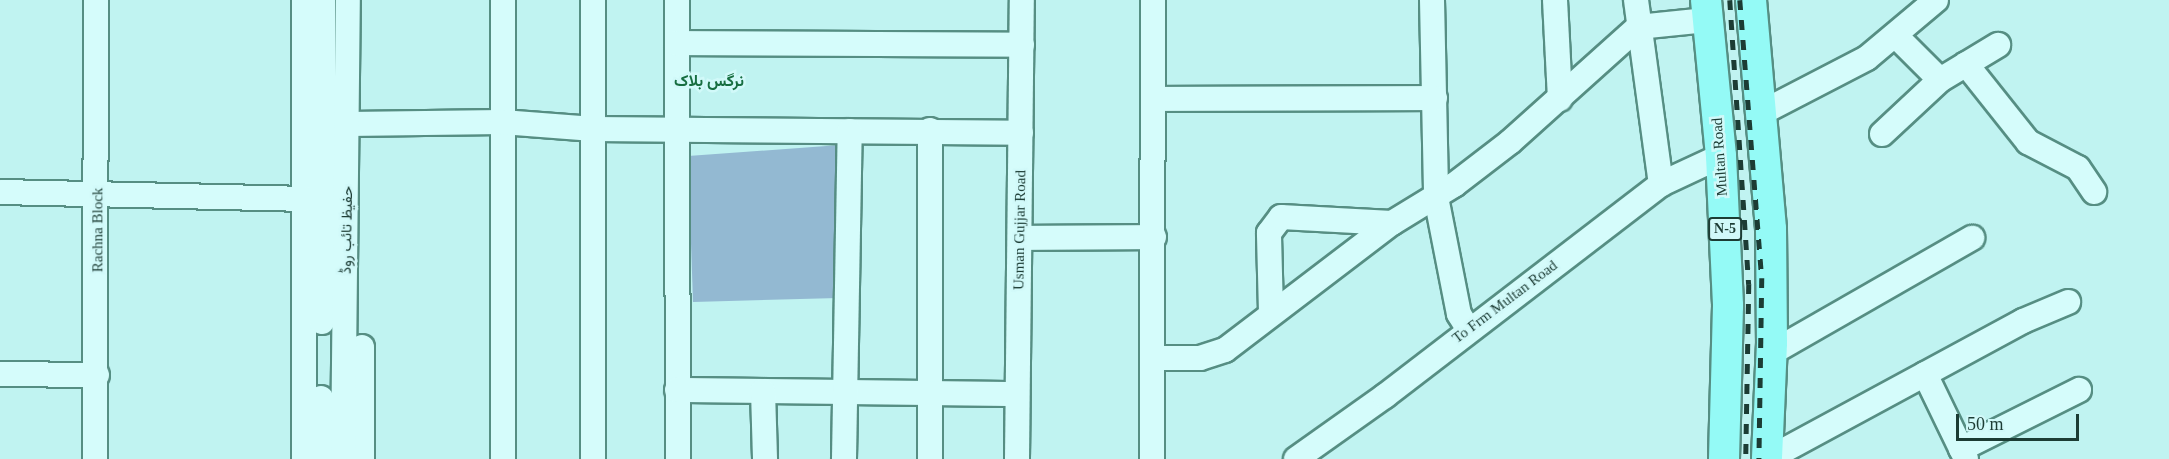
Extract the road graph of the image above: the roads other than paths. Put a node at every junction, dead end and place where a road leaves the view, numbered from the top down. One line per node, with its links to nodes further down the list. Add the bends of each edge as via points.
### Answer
1 (96, 0): 40 (street, Rachna Block)
2 (304, 0): 42 (street)
3 (323, 0): 42 (street, حفیظ تائب روڈ)
4 (348, 0): 29 (street, حفیظ تائب روڈ)
5 (361, 0): 29 (street)
6 (503, 0): 28 (street)
7 (593, 0): 30 (street)
8 (677, 0): 19 (street)
9 (1022, 0): 20 (street, Usman Gujjar Road)
10 (1153, 0): 25 (street)
11 (1432, 0): 24 (street)
12 (1555, 0): 26 (street)
13 (1636, 0): 17 (street)
14 (1751, 0): 27 (main road)
15 (1936, 0): 18 (street)
16 (1707, 10): 17 (street); 36 (main road, Multan Road / N-5)
17 (1638, 27): 26 (street); 37 (street)
18 (1896, 36): 23 (street); 27 (street, via 1867,58)
19 (677, 43): 20 (street); 31 (street)
20 (1022, 45): 34 (street, Usman Gujjar Road)
21 (1998, 45): 22 (street)
22 (1966, 64): 23 (street); 39 (street, via 2028,142 2078,168)
23 (1940, 80): 35 (street)
24 (1435, 98): 25 (street); 41 (street)
25 (1155, 99): 44 (street)
26 (1560, 99): 41 (street, via 1510,142)
27 (1761, 112): 50 (main road, via 1771,229)
28 (502, 122): 29 (street); 30 (street); 67 (street)
29 (355, 124): 65 (street, حفیظ تائب روڈ); 66 (street)
30 (594, 129): 31 (street); 68 (street)
31 (679, 129): 33 (street); 55 (street)
32 (930, 130): 33 (street); 34 (street); 59 (street)
33 (850, 132): 58 (street)
34 (1021, 133): 45 (street, Usman Gujjar Road)
35 (1882, 134)
36 (1721, 156): 37 (street, To Frm Multan Road); 76 (main road, Multan Road / N-5, via 1728,306)
37 (1661, 184): 49 (street, To Frm Multan Road)
38 (0, 192): 40 (street)
39 (2094, 192)
40 (98, 193): 42 (street); 54 (street, Rachna Block)
41 (1436, 196): 43 (street); 49 (street, via 1459,314)
42 (310, 211): 63 (street); 64 (street, حفیظ تائب روڈ)
43 (1392, 223): 48 (street); 48 (street, via 1289,214 1275,222 1269,233)
44 (1154, 237): 45 (street); 51 (street)
45 (1022, 238): 60 (street, Usman Gujjar Road)
46 (1972, 238): 50 (street)
47 (2068, 302): 53 (street, via 2023,321)
48 (1271, 312): 51 (street, via 1214,356)
49 (1468, 330): 75 (street, To Frm Multan Road)
50 (1772, 353): 77 (main road)
51 (1153, 358): 74 (street)
52 (0, 374): 54 (street)
53 (1925, 374): 61 (street); 77 (street)
54 (97, 375): 62 (street, Rachna Block)
55 (678, 390): 57 (street); 69 (street)
56 (2079, 390): 61 (street)
57 (763, 391): 58 (street); 70 (street)
58 (844, 392): 59 (street); 71 (street)
59 (930, 393): 60 (street); 72 (street)
60 (1016, 394): 73 (street, Usman Gujjar Road)
61 (1963, 454)
62 (95, 459)
63 (304, 459)
64 (321, 459)
65 (343, 459)
66 (362, 459)
67 (503, 459)
68 (593, 459)
69 (678, 459)
70 (765, 459)
71 (844, 459)
72 (930, 459)
73 (1017, 459)
74 (1152, 459)
75 (1296, 459)
76 (1724, 459)
77 (1767, 459)

